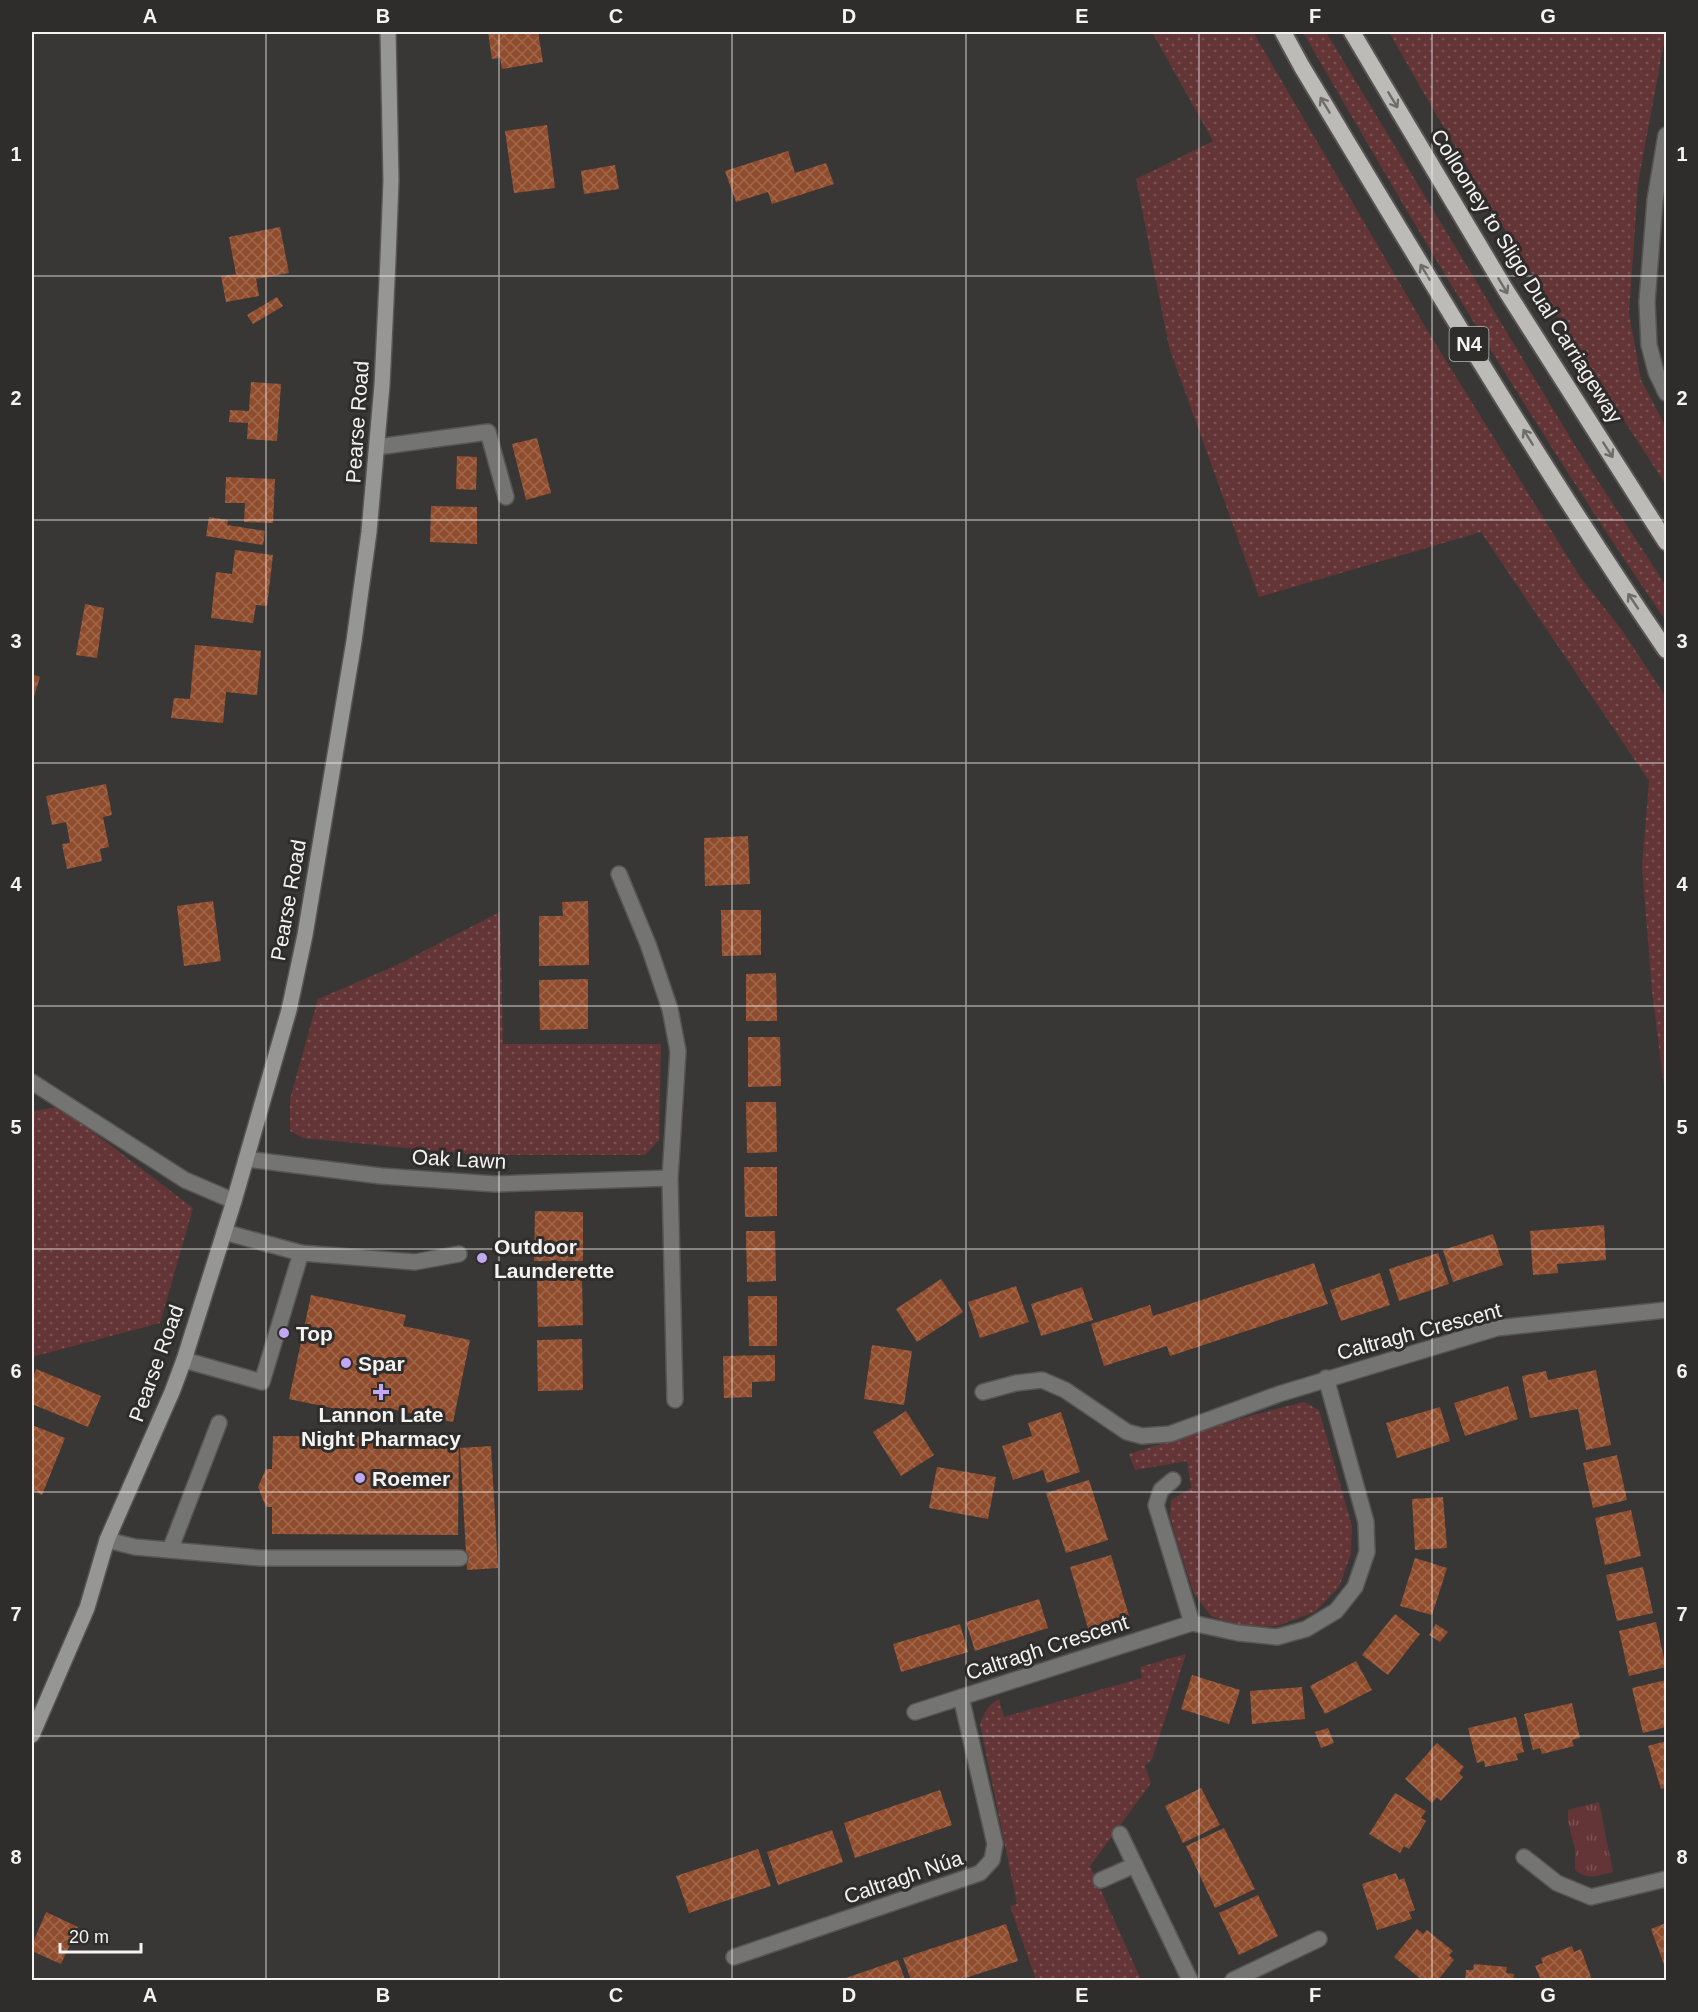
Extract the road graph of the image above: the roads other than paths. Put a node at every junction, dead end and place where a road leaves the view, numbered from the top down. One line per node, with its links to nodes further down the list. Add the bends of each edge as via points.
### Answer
1 (388, 32): 6 (main road, Pearse Road, via 391,181)
2 (1283, 32): 9 (highway, N4, one-way to 2, via 1453,319)
3 (1352, 32): 8 (highway, Collooney to Sligo Dual Carriageway, one-way to 8, via 1505,289)
4 (1666, 135): 5 (street, via 1655,200 1647,302 1649,345)
5 (1666, 393)
6 (377, 447): 7 (street, via 488,432); 12 (main road, Pearse Road, via 356,630 304,935 289,1010)
7 (506, 497)
8 (1666, 543)
9 (1666, 650)
10 (619, 874): 13 (street, via 648,944 670,1010 678,1051)
11 (32, 1082): 14 (street, via 185,1180)
12 (246, 1159): 13 (street, Oak Lawn, via 381,1176 495,1184); 14 (main road, Pearse Road)
13 (670, 1178): 22 (street)
14 (234, 1201): 15 (main road, Pearse Road)
15 (224, 1232): 16 (street); 19 (main road, Pearse Road)
16 (301, 1253): 17 (street, via 415,1262); 19 (street, via 262,1383)
17 (459, 1254)
18 (1666, 1310): 20 (street, Caltragh Crescent, via 1497,1328)
19 (184, 1360): 25 (main road, Pearse Road)
20 (1326, 1378): 21 (street, Caltragh Crescent, via 1170,1434 1142,1436 1127,1432 1065,1390 1042,1380); 28 (street, Caltragh Crescent, via 1366,1522 1367,1552 1354,1587 1336,1611 1306,1629 1277,1637)
21 (983, 1392)
22 (675, 1400)
23 (219, 1423): 26 (street)
24 (1173, 1480): 28 (street, via 1161,1490 1156,1505)
25 (107, 1540): 26 (street); 31 (main road, Pearse Road, via 87,1608)
26 (170, 1550): 27 (street, via 260,1558)
27 (460, 1558)
28 (1192, 1623): 29 (street, Caltragh Crescent)
29 (961, 1697): 30 (street, Caltragh Crescent); 38 (street, Caltragh Núa, via 995,1844 992,1860 980,1873)
30 (915, 1712)
31 (32, 1735)
32 (1120, 1834): 34 (street)
33 (1524, 1857): 35 (street, via 1557,1883 1591,1897)
34 (1135, 1865): 36 (street); 39 (street)
35 (1666, 1879)
36 (1101, 1880)
37 (1319, 1939): 40 (street)
38 (734, 1957)
39 (1190, 1980)
40 (1233, 1980)

